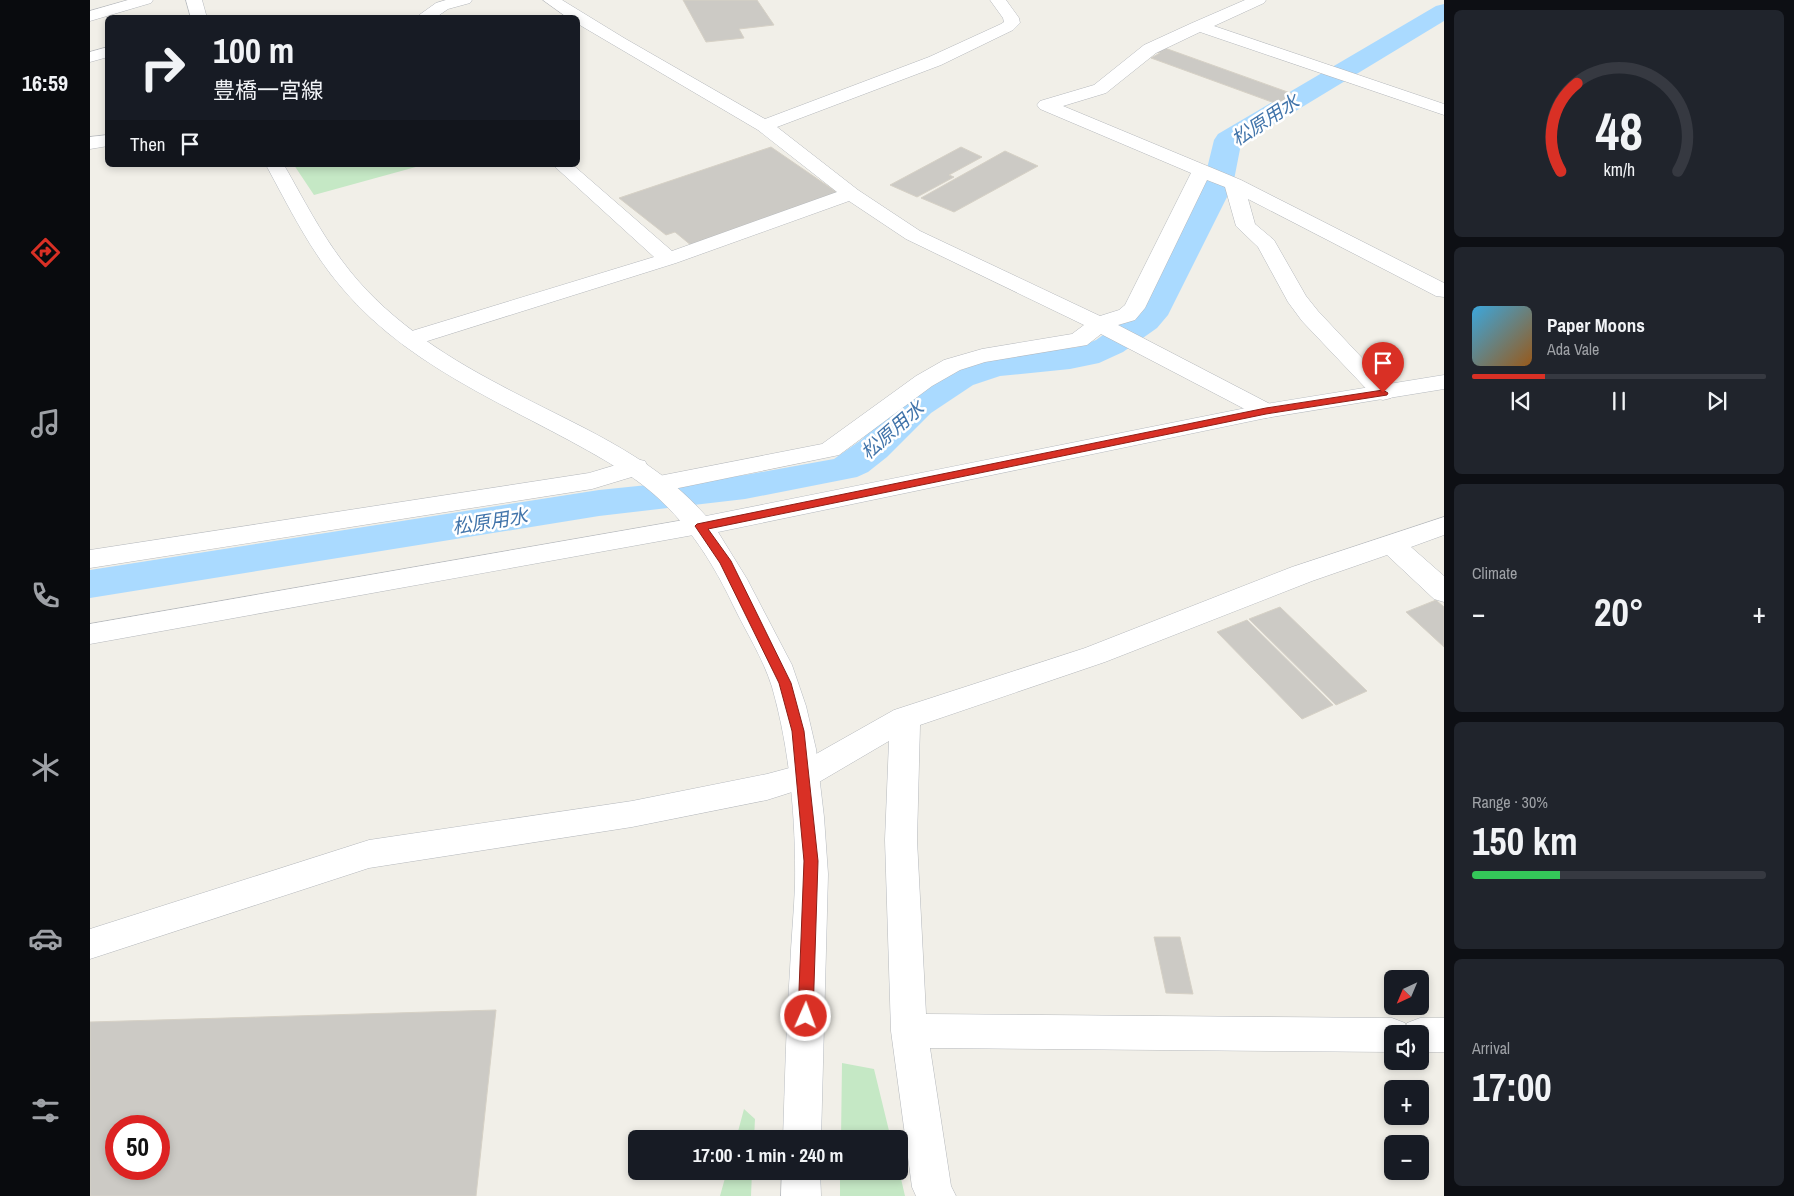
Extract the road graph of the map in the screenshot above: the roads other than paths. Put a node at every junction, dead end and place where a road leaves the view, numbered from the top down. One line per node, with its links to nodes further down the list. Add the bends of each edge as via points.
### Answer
1 (145, 0): 11 (street)
2 (194, 0): 8 (street)
3 (464, 0): 7 (street)
4 (551, 0): 10 (street)
5 (998, 0): 17 (street, via 1011,18 1012,23 1007,27 934,61)
6 (1253, 1): 13 (street)
7 (439, 3): 9 (street)
8 (198, 15)
9 (426, 15)
10 (575, 15)
11 (90, 16)
12 (580, 18): 17 (street)
13 (1198, 26): 16 (street); 22 (street, via 1150,49 1100,89 1046,106)
14 (105, 53): 15 (street)
15 (90, 57)
16 (1444, 110)
17 (764, 126): 24 (street)
18 (105, 140): 19 (street)
19 (90, 143)
20 (276, 167): 28 (street, via 327,256 361,297)
21 (564, 167): 25 (street)
22 (1202, 170): 23 (street); 27 (street, via 1134,308)
23 (1233, 184): 26 (street); 30 (street, via 1246,226 1267,244 1300,304)
24 (851, 194): 25 (street); 27 (street, via 913,235)
25 (669, 260): 28 (street)
26 (1444, 291)
27 (1106, 327): 31 (street); 33 (street, via 1079,340 982,356 952,365 924,381 830,450)
28 (410, 338): 32 (street, via 465,374)
29 (1444, 382): 30 (street)
30 (1383, 393): 31 (street)
31 (1266, 411): 34 (street)
32 (636, 467): 33 (street); 37 (street, via 592,481)
33 (666, 490): 34 (street)
34 (701, 526): 39 (street); 41 (street, via 725,561 785,683 798,731)
35 (1444, 526): 36 (street)
36 (1391, 543): 38 (street); 40 (street, via 1302,574 1095,655)
37 (90, 559)
38 (1444, 592)
39 (90, 634)
40 (905, 718): 41 (street); 43 (street, via 901,840)
41 (804, 776): 42 (street, via 767,787 632,814 369,854); 47 (street, via 811,861)
42 (90, 944)
43 (909, 1031): 44 (street); 50 (street)
44 (1384, 1035)
45 (1429, 1035): 46 (street)
46 (1444, 1035)
47 (802, 1130)
48 (802, 1180): 49 (street)
49 (801, 1196)
50 (936, 1196)

